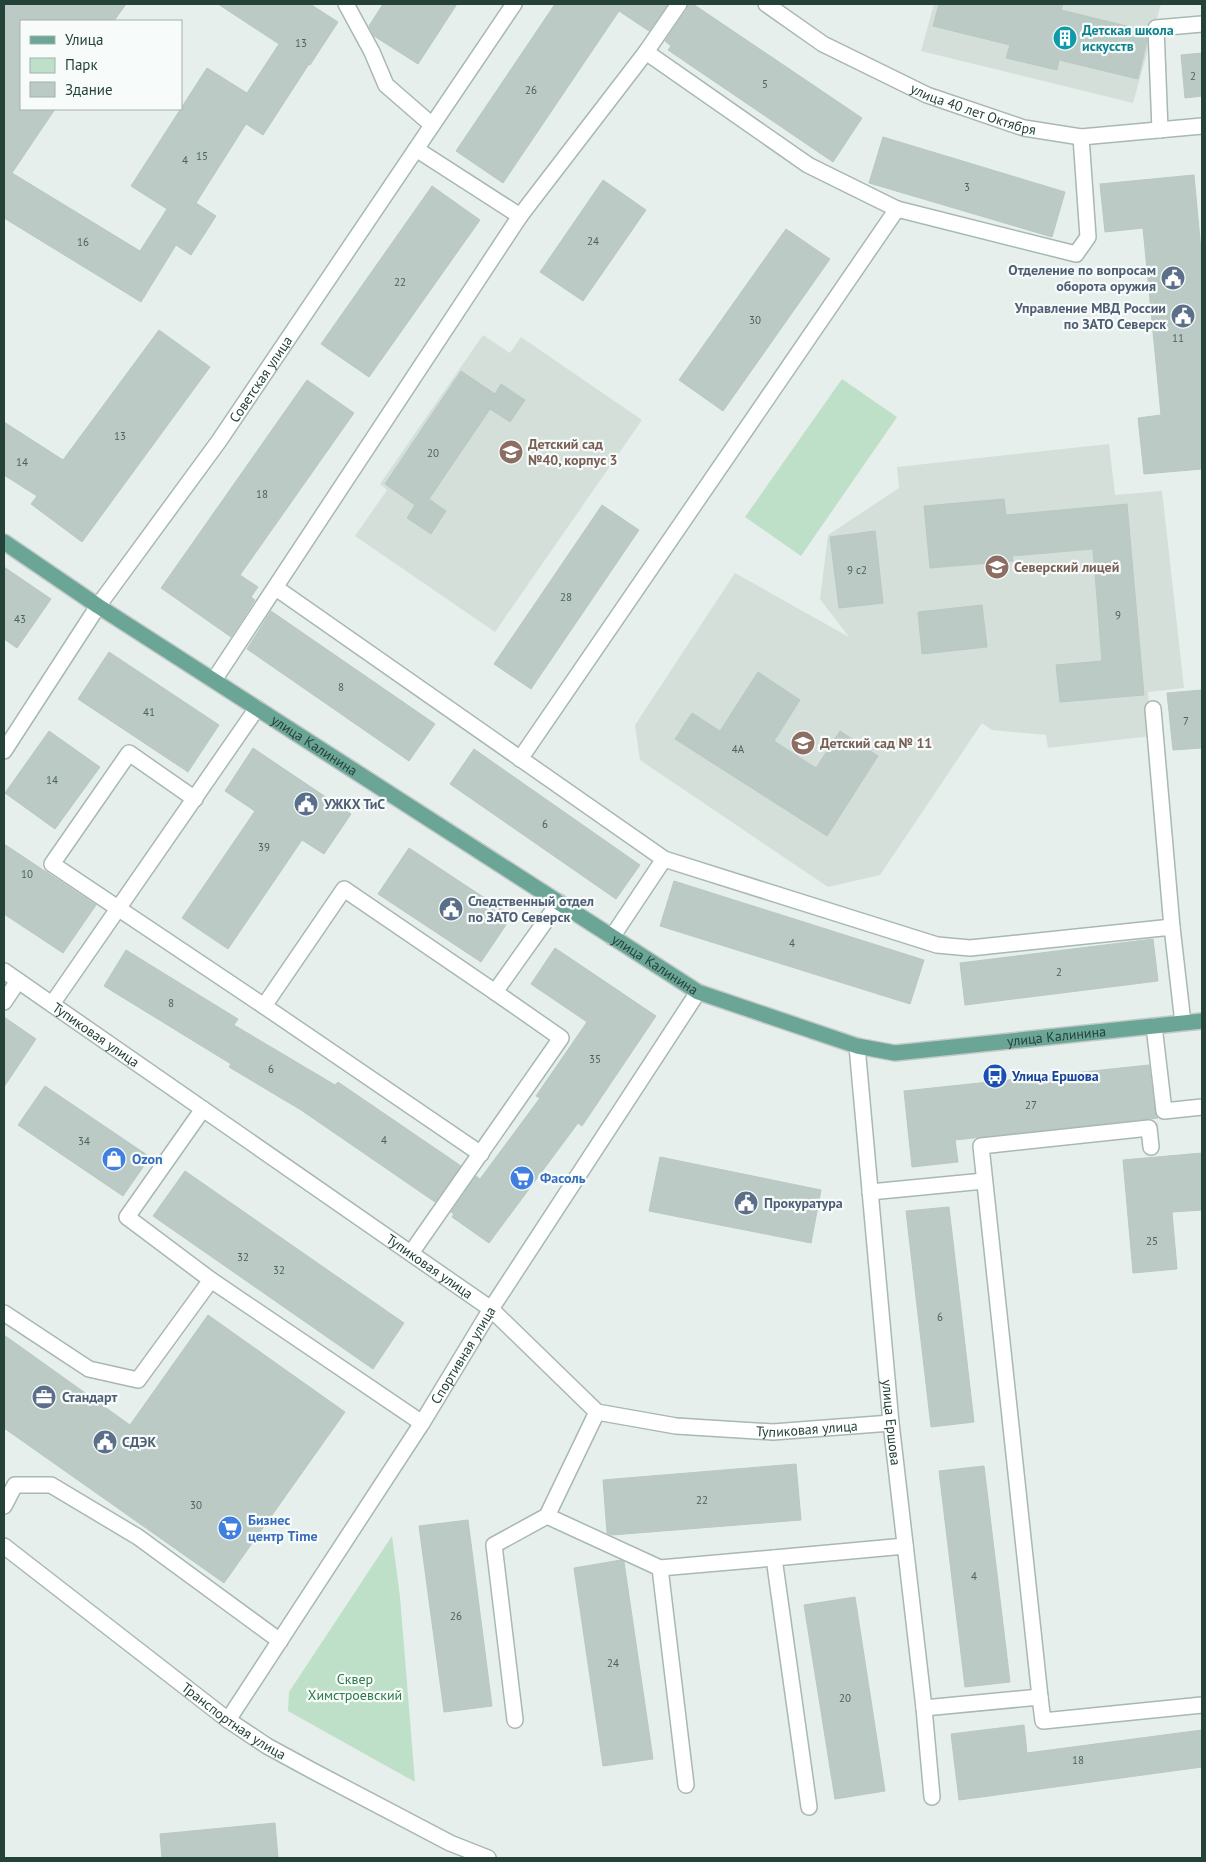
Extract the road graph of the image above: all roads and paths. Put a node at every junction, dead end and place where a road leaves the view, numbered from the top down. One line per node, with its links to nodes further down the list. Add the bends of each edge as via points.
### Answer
1 (346, 4): 7 (street, via 386,85)
2 (514, 4): 7 (street, Советская улица)
3 (679, 4): 6 (street)
4 (766, 4): 10 (street, улица 40 лет Октября, via 823,44 927,95 1024,128)
5 (1202, 24): 9 (street, via 1156,28)
6 (646, 52): 12 (street, via 808,165); 13 (street)
7 (432, 125): 11 (street, Советская улица)
8 (1202, 126): 9 (street, улица 40 лет Октября)
9 (1160, 130): 10 (street, улица 40 лет Октября)
10 (1081, 137): 12 (street, via 1088,237 1076,254)
11 (416, 149): 13 (street); 16 (street, Советская улица, via 219,441)
12 (897, 209): 21 (street)
13 (520, 216): 15 (street)
14 (4, 542): 16 (main road, улица Калинина)
15 (276, 588): 17 (street); 21 (street)
16 (98, 606): 17 (main road, улица Калинина); 20 (street, Советская улица)
17 (214, 680): 18 (main road, улица Калинина)
18 (257, 708): 22 (street); 24 (main road, улица Калинина)
19 (1154, 709): 26 (street)
20 (4, 751)
21 (520, 759): 23 (street)
22 (195, 799): 25 (street); 25 (street, via 129,753 107,784 52,864)
23 (664, 859): 26 (street, via 937,945 970,948); 27 (street)
24 (559, 902): 27 (main road, улица Калинина); 30 (street)
25 (119, 909): 33 (street); 34 (street)
26 (1172, 927): 36 (street)
27 (612, 937): 31 (main road, улица Калинина)
28 (4, 970): 29 (street, Тупиковая улица)
29 (18, 981): 32 (street); 33 (street, Тупиковая улица)
30 (495, 992): 34 (street, via 344,889); 42 (street, via 561,1038)
31 (698, 992): 38 (main road, улица Калинина); 47 (street, Спортивная улица)
32 (4, 1002)
33 (52, 1004): 40 (street, Тупиковая улица)
34 (264, 1006): 42 (street)
35 (1202, 1021): 36 (main road, улица Калинина)
36 (1183, 1023): 37 (main road, улица Калинина)
37 (1154, 1026): 38 (main road, улица Калинина, via 895,1053); 39 (street, via 1164,1111)
38 (857, 1046): 44 (street, улица Ершова)
39 (1202, 1107)
40 (203, 1109): 45 (street, Тупиковая улица); 46 (street, via 127,1217)
41 (1151, 1147): 43 (street, via 1149,1128 981,1146)
42 (481, 1154): 45 (street)
43 (984, 1181): 44 (street); 59 (street)
44 (870, 1192): 51 (street, улица Ершова)
45 (410, 1253): 47 (street, Тупиковая улица)
46 (211, 1280): 48 (street, via 138,1380 89,1369); 50 (street)
47 (491, 1309): 49 (street, Тупиковая улица); 50 (street, Спортивная улица)
48 (4, 1313)
49 (597, 1412): 51 (street, Тупиковая улица, via 676,1426 773,1432); 53 (street)
50 (422, 1423): 58 (street, Спортивная улица)
51 (891, 1423): 55 (street, улица Ершова)
52 (4, 1506): 58 (street, via 15,1485 51,1485 138,1537)
53 (547, 1516): 57 (street); 63 (street, via 494,1545)
54 (4, 1546): 62 (street, Транспортная улица)
55 (905, 1546): 56 (street); 61 (street, улица Ершова)
56 (774, 1558): 57 (street); 66 (street)
57 (660, 1568): 64 (street)
58 (280, 1641): 62 (street, Спортивная улица)
59 (1040, 1696): 60 (street, via 1043,1721); 61 (street)
60 (1202, 1705)
61 (924, 1708): 65 (street, улица Ершова)
62 (228, 1720): 67 (street, Транспортная улица, via 313,1771 450,1843)
63 (515, 1720)
64 (686, 1785)
65 (932, 1797)
66 (809, 1807)
67 (488, 1858)

